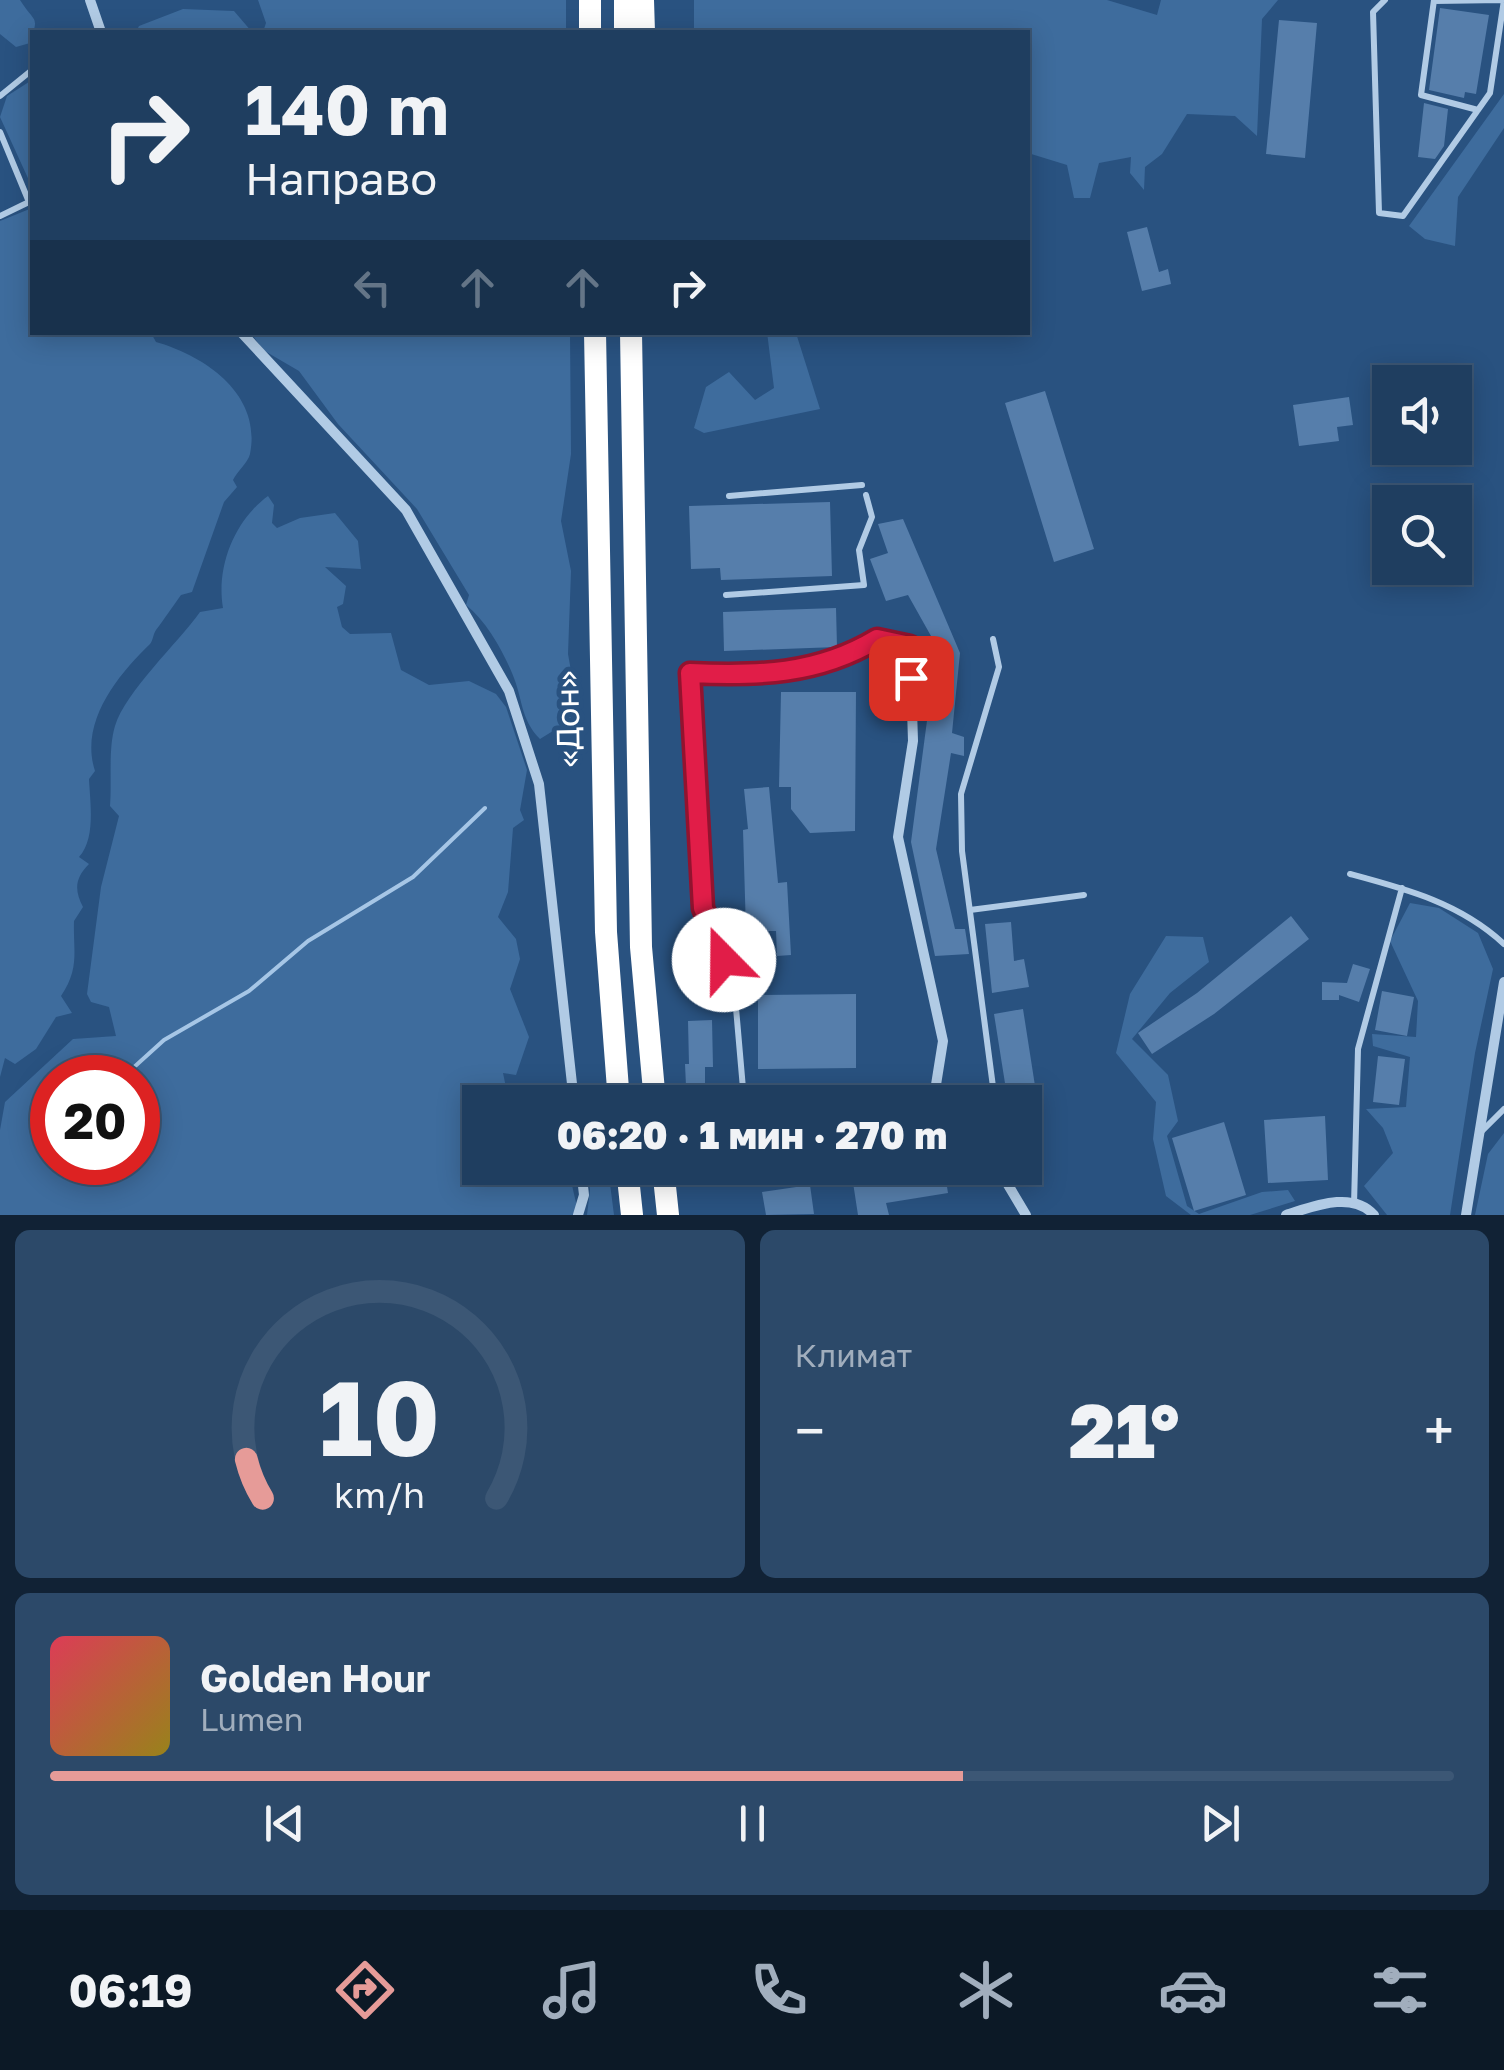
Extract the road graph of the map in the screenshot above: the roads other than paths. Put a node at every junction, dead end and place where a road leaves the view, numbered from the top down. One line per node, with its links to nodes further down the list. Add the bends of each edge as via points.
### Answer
1 (90, 0): 8 (street)
2 (590, 0): 9 (highway)
3 (624, 0): 10 (highway)
4 (642, 0): 11 (highway)
5 (1385, 0): 14 (lane, via 1373,12 1379,213 1404,216)
6 (1434, 0): 7 (lane); 14 (lane, via 1421,95)
7 (1503, 0): 14 (lane, via 1490,93)
8 (99, 29)
9 (590, 30)
10 (625, 30)
11 (644, 30)
12 (30, 72): 13 (lane)
13 (0, 96)
14 (1478, 110)
15 (0, 132): 16 (lane)
16 (30, 199)
17 (30, 201): 18 (lane)
18 (0, 216)
19 (243, 335): 34 (street, via 406,510 508,691 538,784)
20 (595, 335): 35 (highway, «Дон», via 606,932)
21 (631, 335): 36 (highway, via 641,947)
22 (862, 485): 24 (lane)
23 (866, 495): 25 (lane, via 872,517 858,550 864,585)
24 (730, 496)
25 (726, 596)
26 (877, 639): 37 (lane, via 853,654 765,677 690,673 703,908 734,985); 38 (street, via 910,646 913,742 898,837 943,1041)
27 (993, 639): 31 (lane, via 998,667 961,794)
28 (1350, 874): 29 (lane)
29 (1402, 888): 32 (lane, via 1428,895); 46 (lane, via 1358,1049)
30 (1084, 895): 31 (lane)
31 (970, 910): 39 (lane)
32 (1504, 944)
33 (1504, 982): 41 (street)
34 (572, 1085)
35 (619, 1085)
36 (653, 1085)
37 (743, 1085)
38 (935, 1085)
39 (993, 1085)
40 (1504, 1109): 41 (lane)
41 (1480, 1133): 53 (street)
42 (583, 1185): 47 (street)
43 (628, 1185): 48 (highway)
44 (665, 1185): 49 (highway)
45 (1009, 1185): 50 (street)
46 (1354, 1205): 51 (street, via 1333,1201); 52 (street)
47 (578, 1215)
48 (632, 1215)
49 (668, 1215)
50 (1026, 1215)
51 (1286, 1215)
52 (1374, 1215)
53 (1466, 1215)

